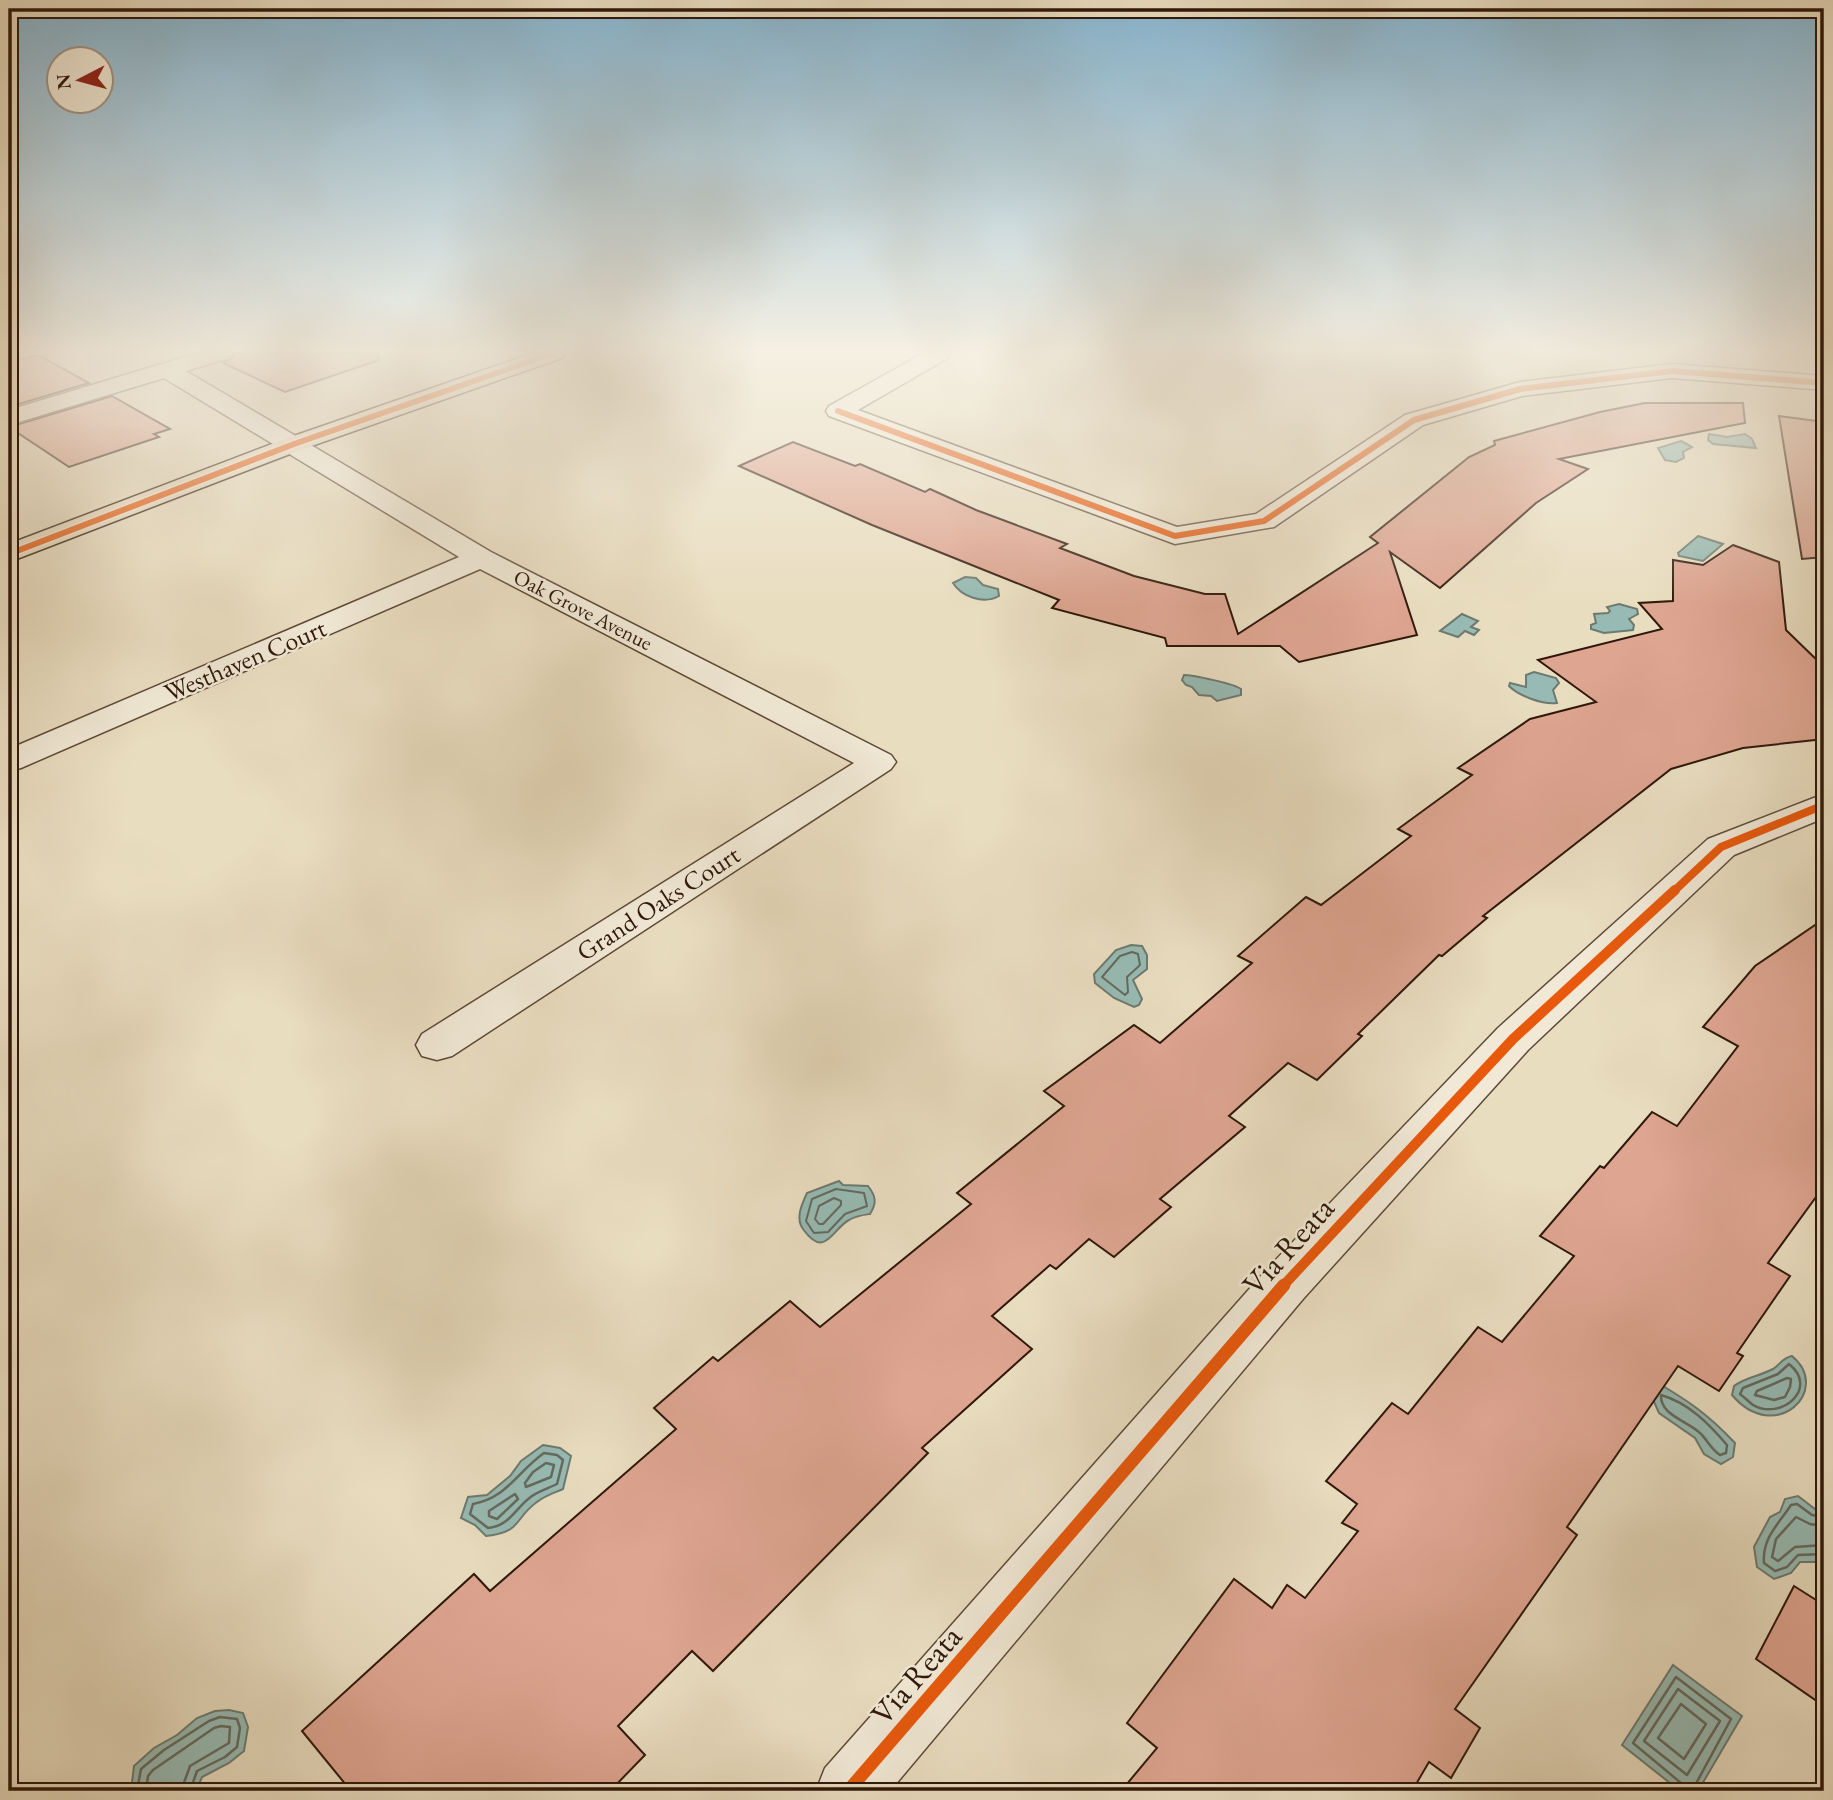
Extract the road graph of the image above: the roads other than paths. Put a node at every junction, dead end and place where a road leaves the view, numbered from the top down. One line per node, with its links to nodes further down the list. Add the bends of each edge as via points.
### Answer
1 (282, 437): 5 (street, Oak Grove Avenue)
2 (314, 437): 5 (main road)
3 (908, 437): 4 (street, via 1175,536 1264,522)
4 (1389, 437)
5 (294, 444): 6 (main road); 7 (street, Oak Grove Avenue)
6 (9, 554)
7 (481, 558): 8 (street, Westhaven Court); 9 (street, Oak Grove Avenue)
8 (9, 761)
9 (879, 762): 11 (street, Grand Oaks Court)
10 (1824, 805): 12 (street, Via Reata, via 1721,847 1513,1039 1285,1284)
11 (437, 1045)
12 (848, 1791)

